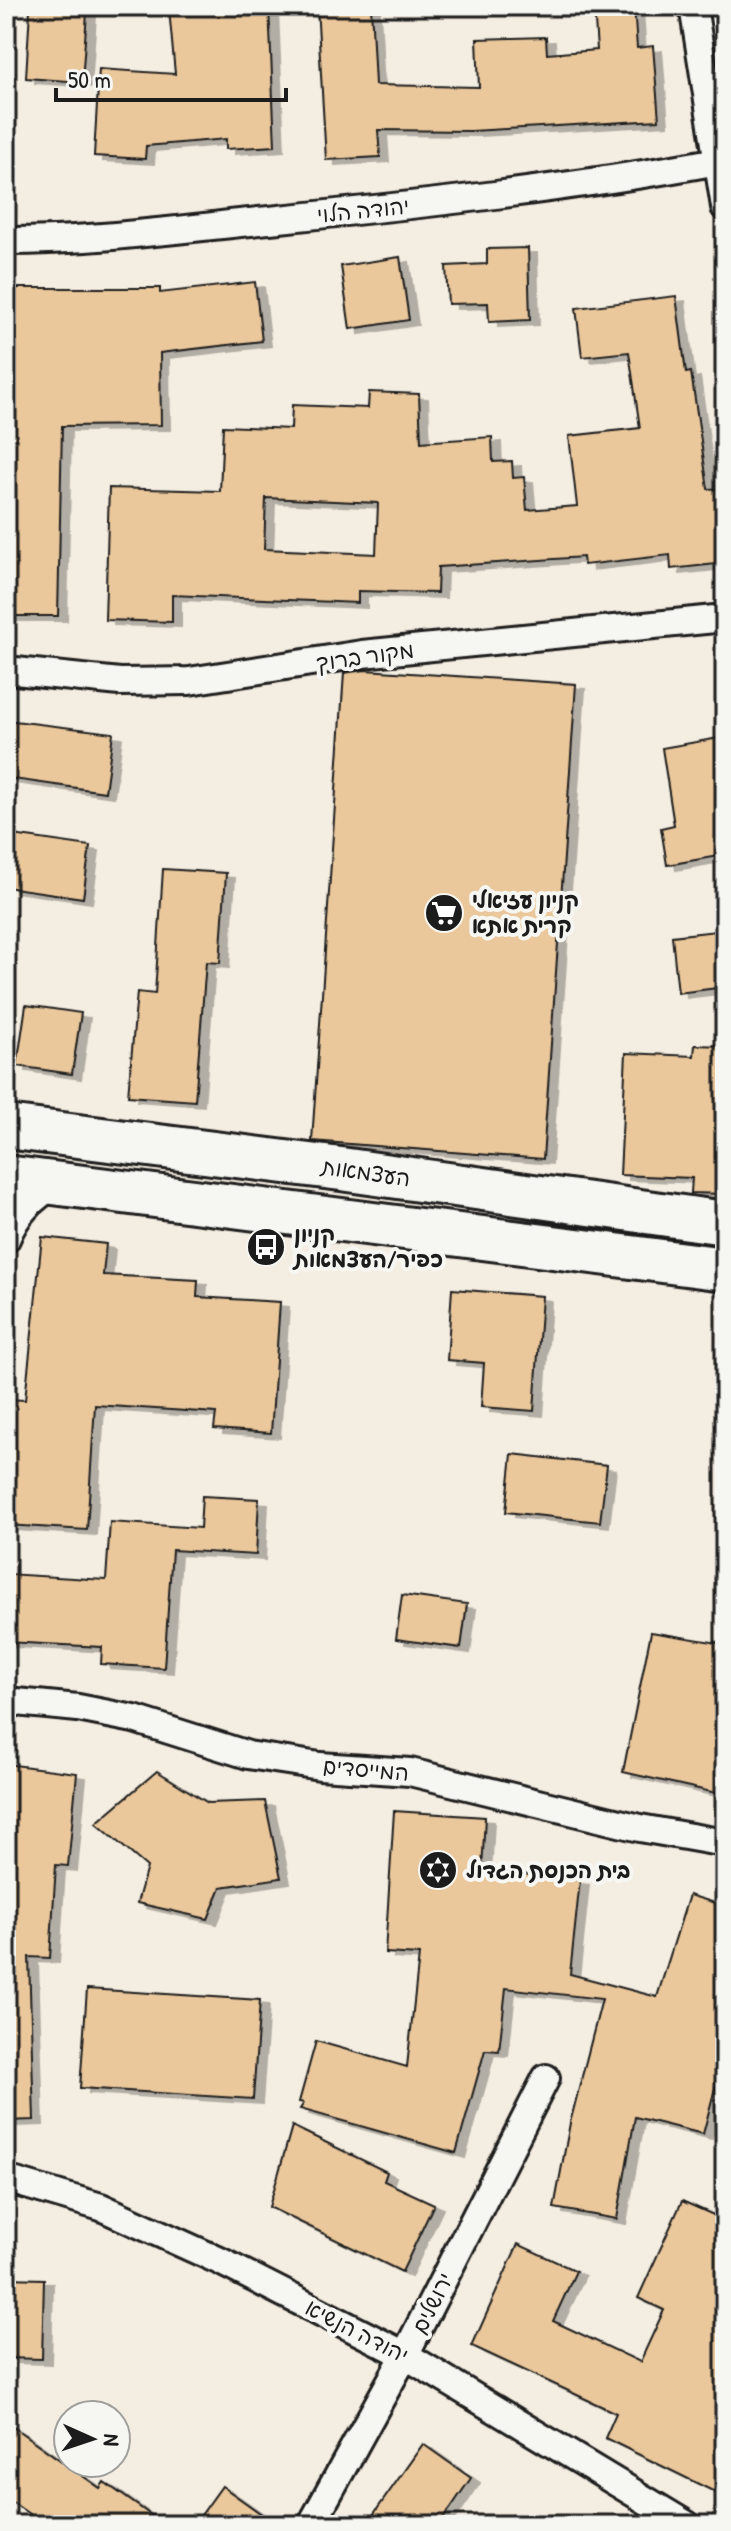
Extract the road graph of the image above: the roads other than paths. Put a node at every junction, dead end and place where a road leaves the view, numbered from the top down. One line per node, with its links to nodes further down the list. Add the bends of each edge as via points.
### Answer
1 (693, 6): 2 (street)
2 (718, 161): 3 (street); 4 (street, יהודה הלוי, via 614,181 403,207 104,239)
3 (725, 207)
4 (6, 241)
5 (725, 618): 6 (street, מקור ברוך, via 362,654 189,681 120,682)
6 (6, 670)
7 (6, 1127): 10 (main road, העצמאות)
8 (6, 1177): 9 (main road)
9 (56, 1183): 11 (street, via 23,1208); 12 (main road)
10 (725, 1223)
11 (6, 1239)
12 (725, 1269)
13 (6, 1701): 14 (street, המייסדים, via 134,1719 248,1755 410,1772 640,1828)
14 (725, 1843)
15 (546, 2078): 17 (street, ירושלים)
16 (6, 2179): 17 (street, יהודה הנשיא, via 101,2207)
17 (405, 2355): 18 (street, ירושלים); 19 (street, יהודה הנשיא)
18 (311, 2525)
19 (687, 2525)

